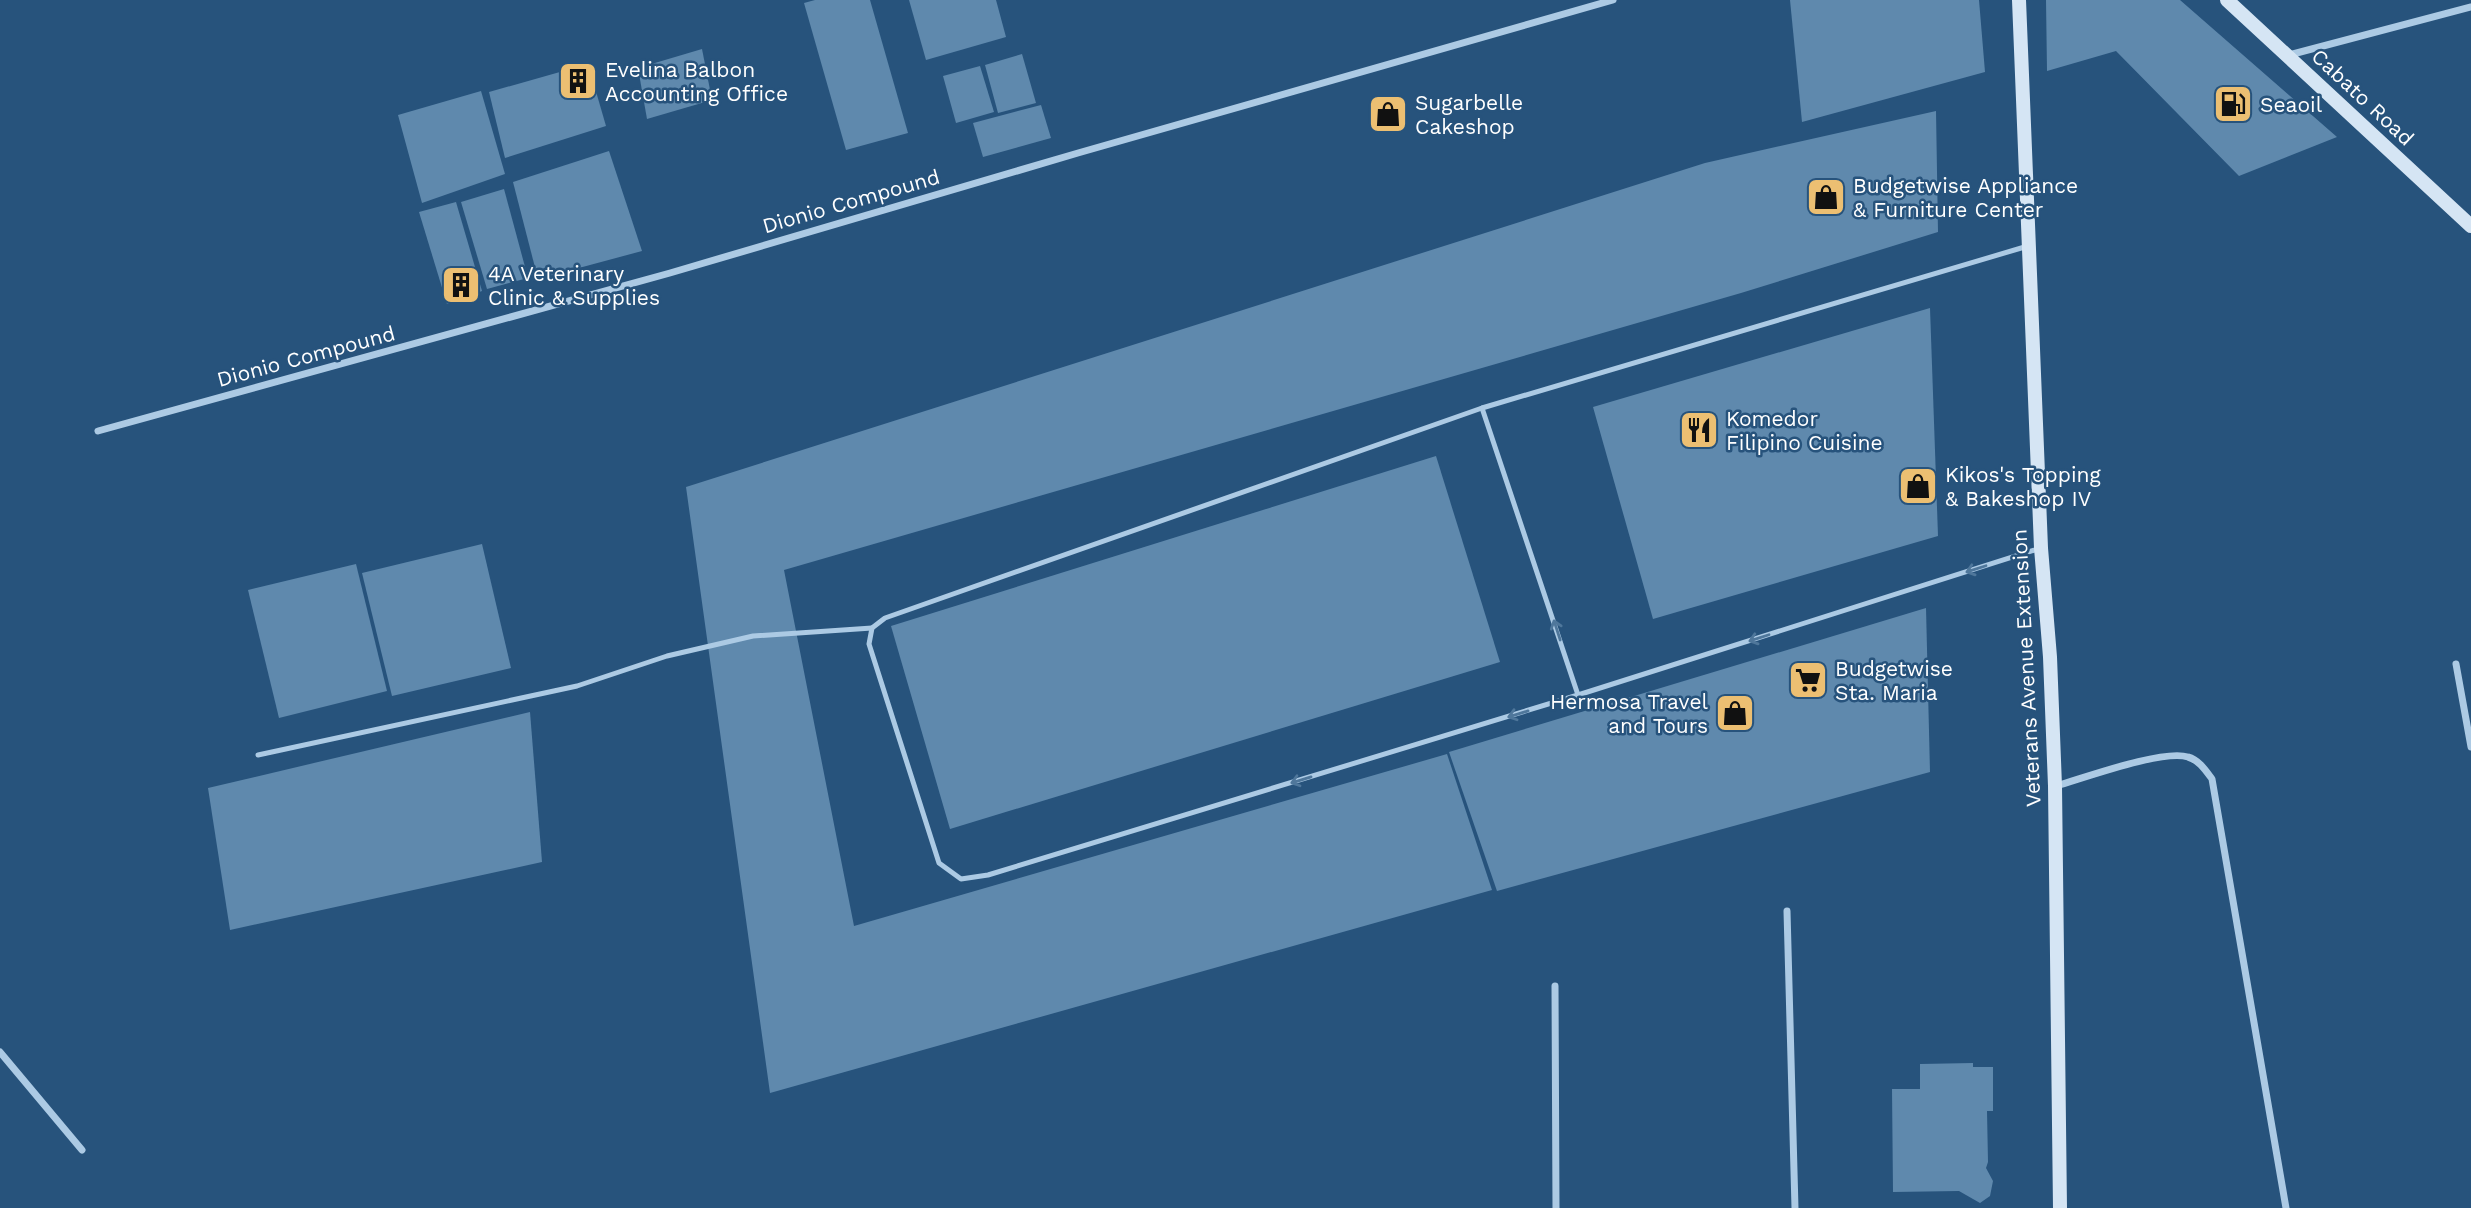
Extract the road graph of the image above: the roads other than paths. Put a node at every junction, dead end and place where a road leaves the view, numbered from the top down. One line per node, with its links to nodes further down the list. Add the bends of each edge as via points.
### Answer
1 (1613, 0): 9 (street, Dionio Compound, via 670,273)
2 (2019, 0): 7 (main road, Veterans Avenue Extension)
3 (2227, 0): 5 (main road, Cabato Road)
4 (2471, 7): 5 (street)
5 (2287, 56): 6 (main road, Cabato Road)
6 (2471, 226)
7 (2030, 245): 8 (lane); 10 (main road, Veterans Avenue Extension)
8 (1482, 408): 11 (lane, via 885,618); 13 (lane, one-way to 8)
9 (98, 431)
10 (2040, 548): 13 (lane, one-way to 13); 16 (main road, Veterans Avenue Extension)
11 (873, 628): 13 (lane, one-way to 11, via 989,875 961,879 939,863 869,644); 15 (lane, via 753,636 667,656 577,686)
12 (2456, 664): 14 (street)
13 (1578, 695)
14 (2471, 747)
15 (258, 755)
16 (2055, 786): 23 (main road, Veterans Avenue Extension); 24 (street, via 2165,756 2189,757 2212,779)
17 (1787, 911): 22 (street)
18 (1555, 986): 21 (street)
19 (0, 1052): 20 (street)
20 (82, 1150)
21 (1556, 1208)
22 (1795, 1208)
23 (2060, 1208)
24 (2286, 1208)

